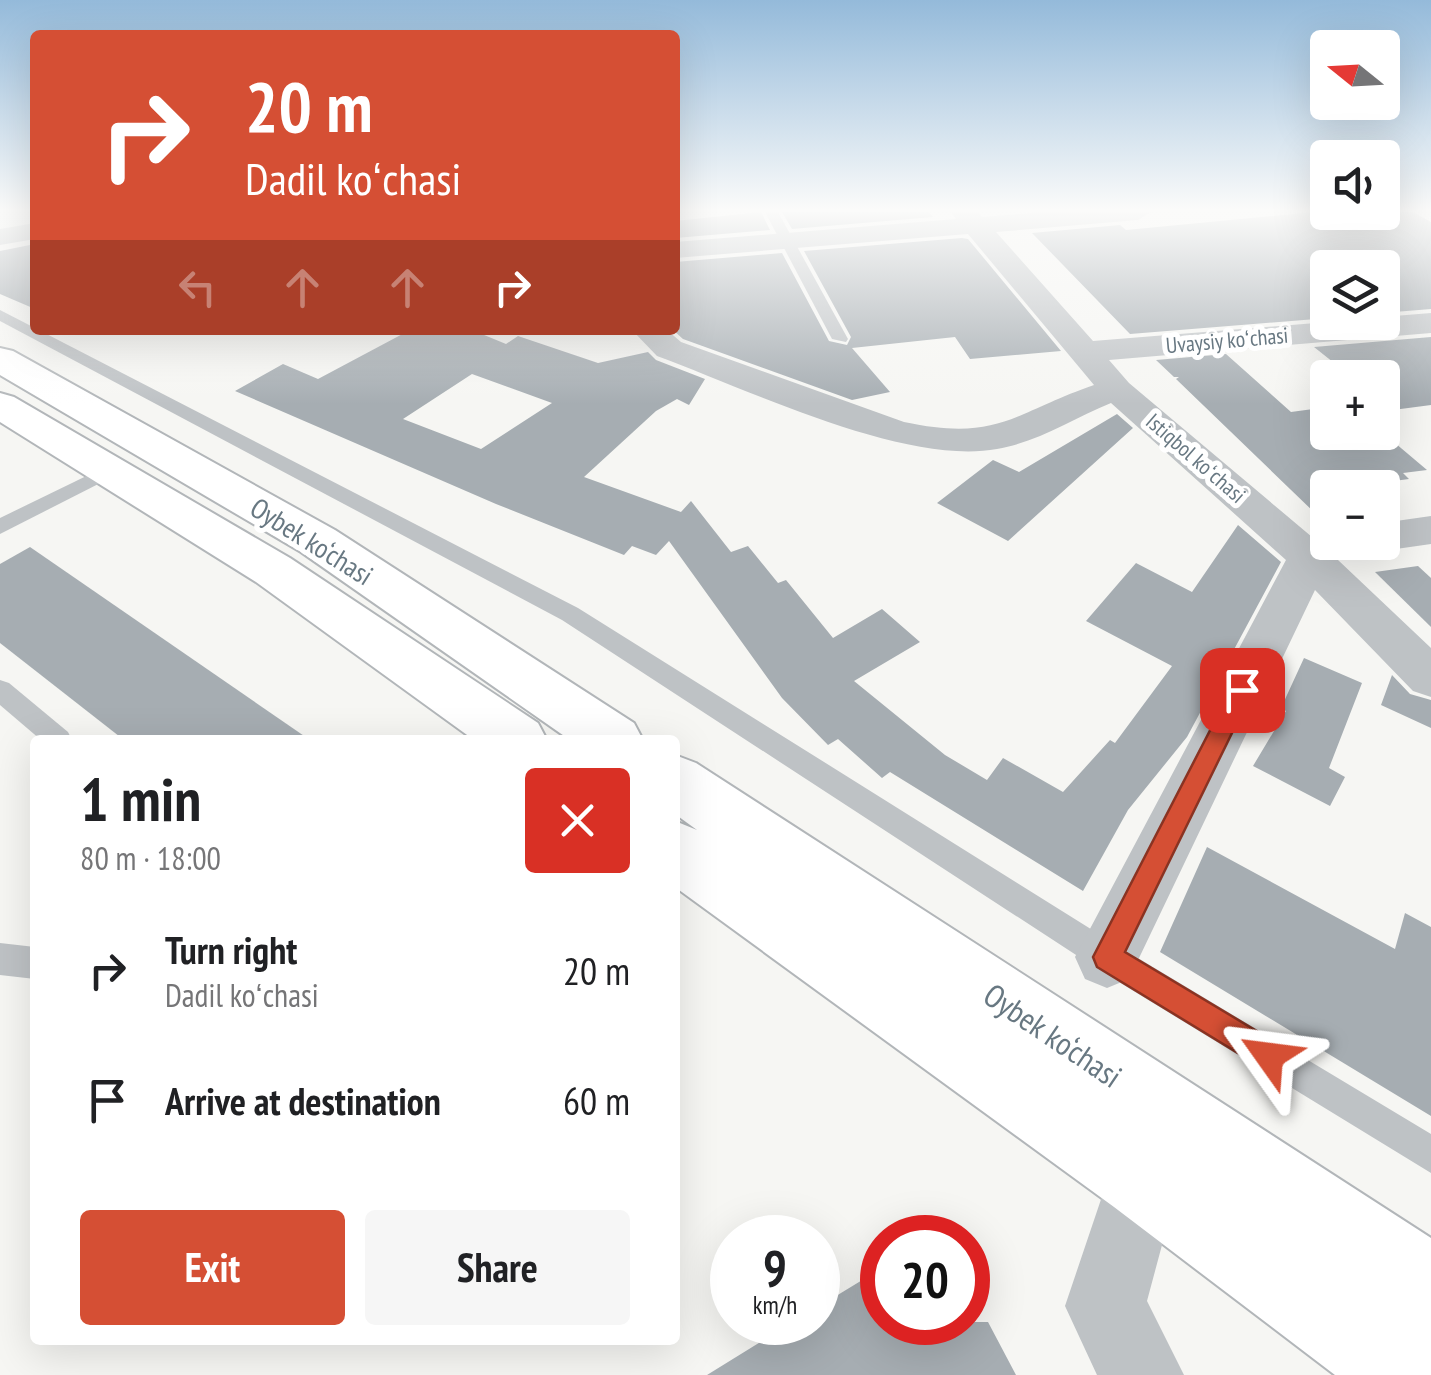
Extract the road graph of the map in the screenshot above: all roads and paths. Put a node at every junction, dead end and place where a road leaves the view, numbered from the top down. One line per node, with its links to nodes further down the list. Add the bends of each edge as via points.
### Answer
1 (808, 276): 8 (lane)
2 (1019, 276): 9 (street, Istiqbol koʻchasi)
3 (0, 316): 5 (lane)
4 (1431, 323): 9 (street, Uvaysiy koʻchasi)
5 (30, 332)
6 (36, 335): 27 (lane, via 570,614)
7 (653, 335): 11 (street, via 669,350 930,440 992,440)
8 (840, 339)
9 (1084, 352): 11 (street, Istiqbol koʻchasi)
10 (0, 358): 24 (main road, Oybek ko‘chasi, via 318,541)
11 (1118, 390): 17 (street, Istiqbol koʻchasi)
12 (0, 405): 13 (main road, Oybek ko‘chasi)
13 (109, 470): 14 (lane); 22 (main road, Oybek ko‘chasi, via 274,570)
14 (0, 527)
15 (1431, 530): 16 (street)
16 (1400, 534)
17 (1310, 540)
18 (1318, 560): 27 (street)
19 (1331, 560): 20 (street, Istiqbol koʻchasi)
20 (1431, 678)
21 (0, 690): 23 (lane)
22 (491, 733)
23 (53, 735)
24 (607, 735)
25 (680, 784): 32 (main road, Oybek ko‘chasi)
26 (680, 854): 31 (main road)
27 (1107, 957): 30 (lane)
28 (0, 959): 29 (lane)
29 (30, 962)
30 (1431, 1155)
31 (1143, 1178): 33 (street, via 1105,1306); 34 (main road)
32 (1431, 1289)
33 (1142, 1375)
34 (1411, 1375)

